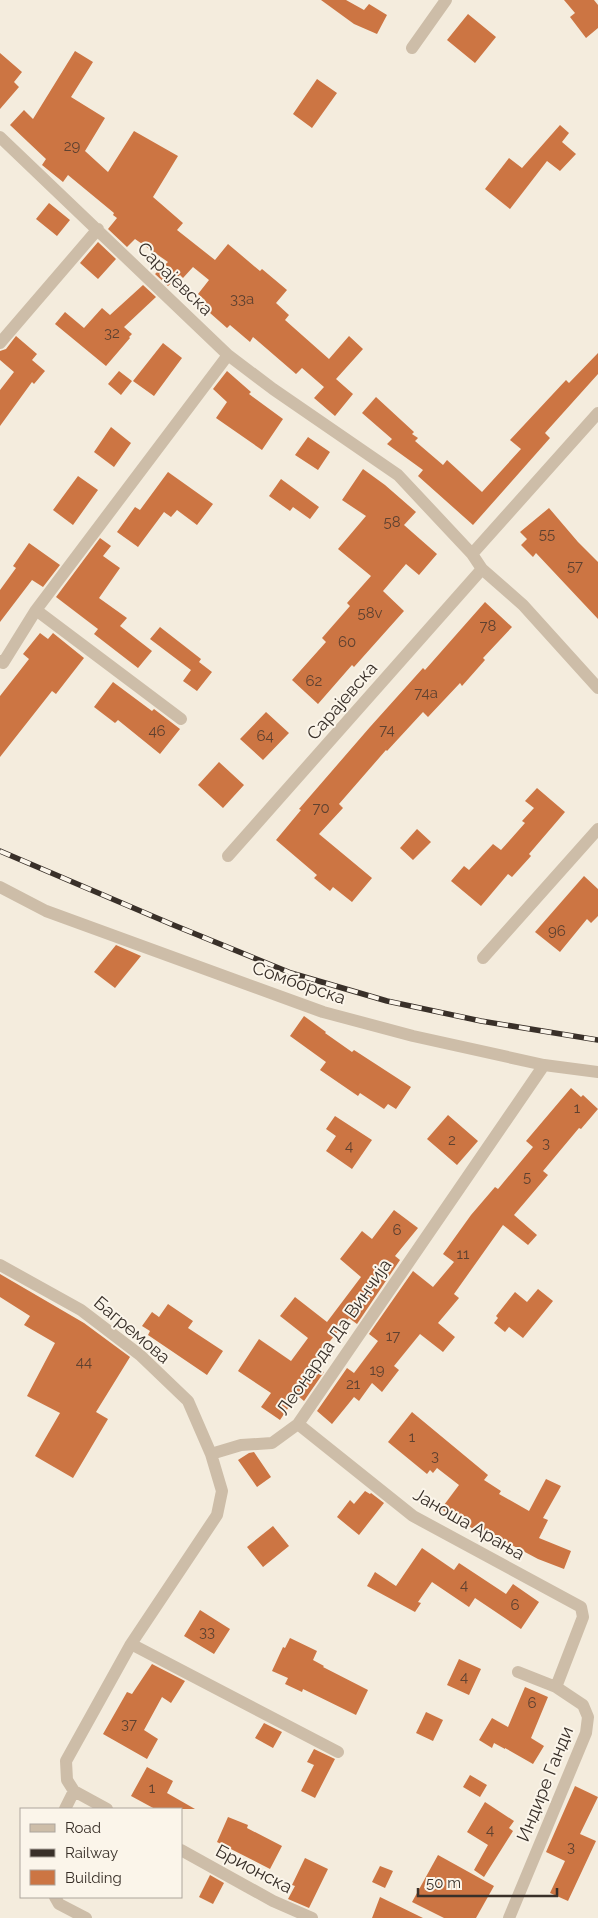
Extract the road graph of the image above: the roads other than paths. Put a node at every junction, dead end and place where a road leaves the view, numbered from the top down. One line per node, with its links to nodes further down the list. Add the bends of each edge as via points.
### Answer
1 (446, 0): 2 (street)
2 (412, 48)
3 (0, 137): 4 (street, Сарајевска)
4 (98, 229): 5 (street); 6 (street, Сарајевска)
5 (0, 343)
6 (228, 355): 8 (street, Сарајевска, via 273,390 398,475); 10 (street)
7 (598, 413): 8 (street)
8 (472, 554): 9 (street, Сарајевска)
9 (482, 569): 12 (street, Сарајевска, via 523,605); 15 (street, Сарајевска)
10 (36, 610): 11 (street); 13 (street)
11 (1, 662)
12 (598, 688)
13 (182, 719)
14 (598, 829): 17 (street)
15 (228, 856)
16 (0, 887): 18 (street, Сомборска, via 46,911 323,1012 412,1036)
17 (483, 958)
18 (544, 1065): 19 (street, Сомборска); 21 (street, Леонарда Да Винчија)
19 (598, 1072)
20 (0, 1265): 22 (street, Багремова, via 81,1310 140,1355 188,1401)
21 (298, 1424): 22 (street, Леонарда Да Винчија, via 272,1443 241,1445); 25 (street, Јаноша Арања, via 413,1516 581,1607 583,1617)
22 (211, 1454): 23 (street, via 222,1491 217,1515)
23 (131, 1644): 26 (street); 27 (street, via 66,1761 67,1780)
24 (518, 1672): 25 (street)
25 (556, 1687): 34 (street, Индире Ганди, via 583,1705 588,1717 586,1733)
26 (338, 1752)
27 (74, 1791): 28 (street); 29 (street)
28 (66, 1808)
29 (105, 1808)
30 (182, 1851): 33 (street, Брионска)
31 (56, 1898): 32 (street, via 59,1904)
32 (86, 1918)
33 (312, 1918)
34 (509, 1918)

